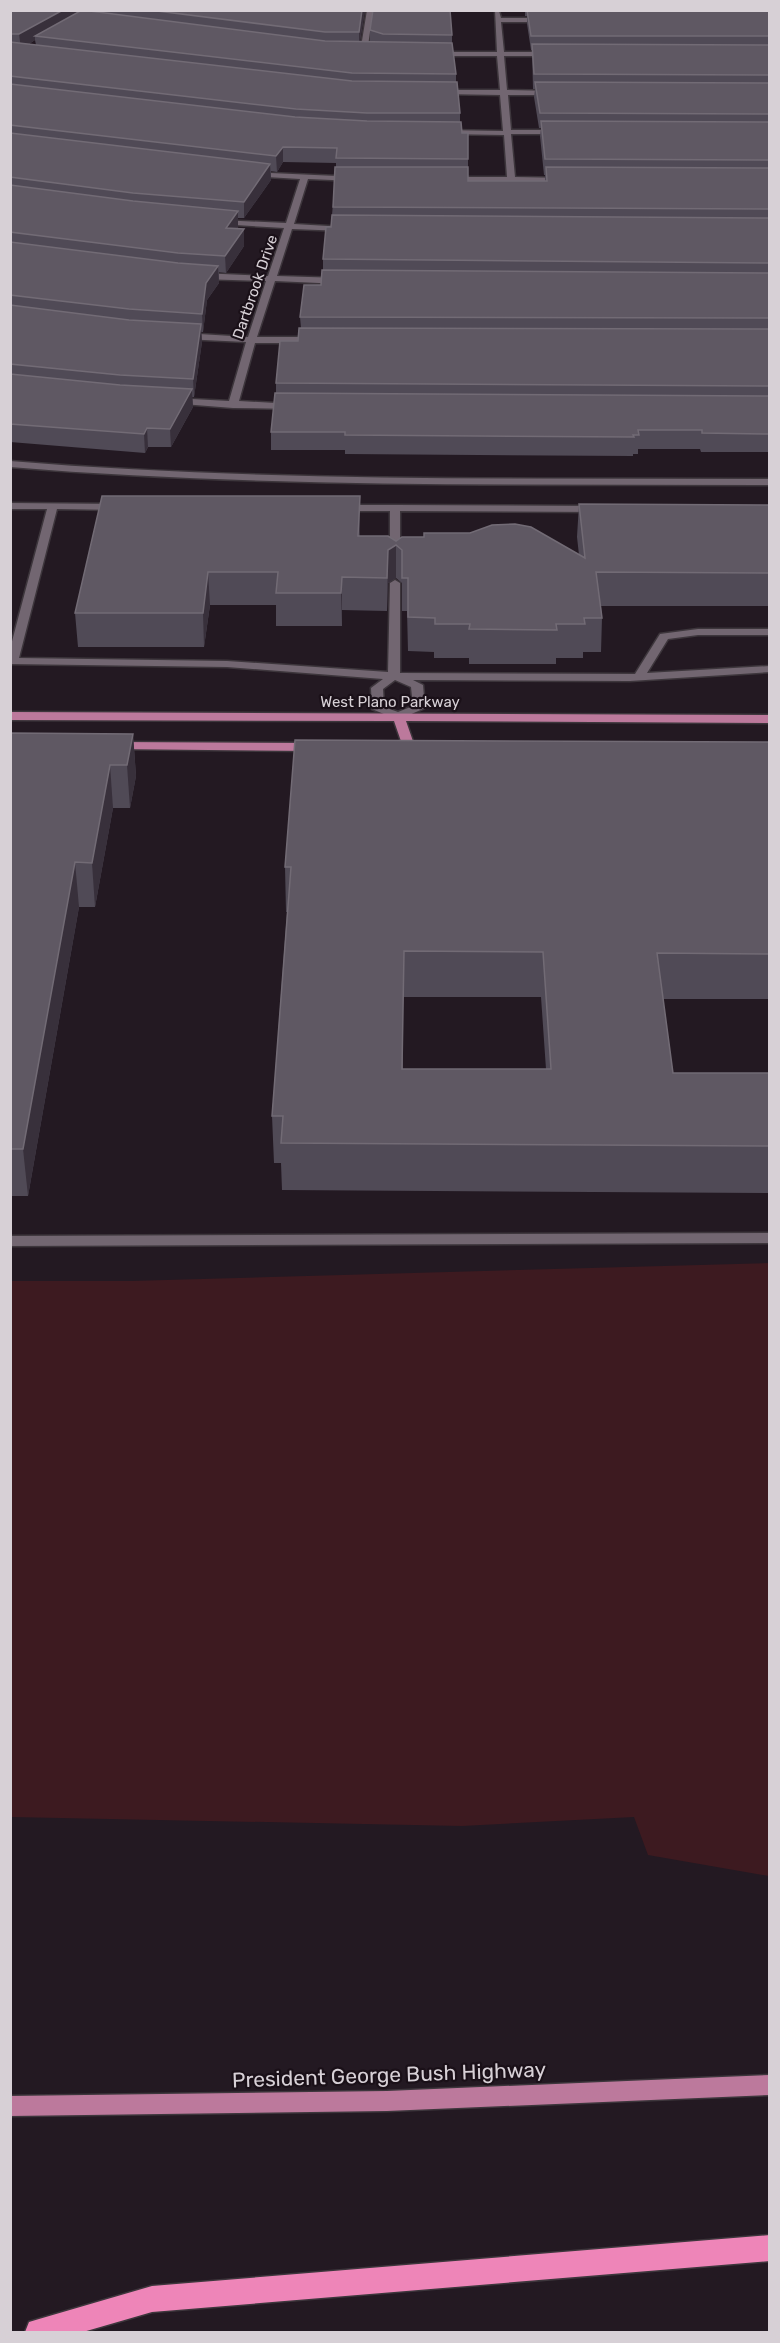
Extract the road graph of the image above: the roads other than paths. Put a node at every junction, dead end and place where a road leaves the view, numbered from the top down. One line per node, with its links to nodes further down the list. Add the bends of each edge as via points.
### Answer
1 (370, 10): 5 (street, via 364,47)
2 (497, 10): 3 (street)
3 (498, 20): 4 (street); 9 (street)
4 (557, 20)
5 (369, 50): 6 (street); 7 (street)
6 (360, 51)
7 (383, 53)
8 (423, 54): 9 (street)
9 (501, 54): 10 (street); 12 (street)
10 (557, 54)
11 (433, 92): 12 (street)
12 (503, 93): 13 (street); 15 (street)
13 (561, 93)
14 (436, 132): 15 (street)
15 (507, 132): 16 (street); 21 (street)
16 (575, 133)
17 (240, 173): 18 (street)
18 (304, 178): 19 (street); 24 (street, Dartbrook Drive)
19 (360, 179)
20 (441, 179): 21 (street)
21 (511, 180): 22 (street)
22 (581, 180)
23 (208, 221): 24 (street)
24 (289, 227): 25 (street); 27 (street, Dartbrook Drive)
25 (359, 229)
26 (191, 276): 27 (street)
27 (273, 281): 28 (street); 30 (street, Dartbrook Drive)
28 (352, 281)
29 (176, 336): 30 (street)
30 (250, 340): 31 (street); 33 (street, Dartbrook Drive)
31 (333, 340)
32 (165, 401): 33 (street)
33 (232, 405): 34 (street)
34 (308, 407)
35 (10, 464): 36 (street, via 272,480)
36 (770, 482)
37 (10, 506): 38 (street)
38 (53, 507): 39 (street); 46 (street)
39 (136, 507)
40 (324, 508): 41 (street)
41 (395, 508): 42 (street); 43 (street)
42 (606, 509)
43 (394, 569)
44 (394, 583): 48 (street)
45 (770, 632): 49 (street, via 664,636)
46 (12, 661): 48 (street, via 227,664)
47 (770, 669): 49 (street)
48 (394, 676): 49 (street); 51 (street, via 377,688 378,709); 51 (street, via 417,685 419,708)
49 (639, 677)
50 (10, 716): 51 (main road, West Plano Parkway)
51 (398, 716): 52 (main road, West Plano Parkway); 55 (main road)
52 (770, 719)
53 (104, 746): 54 (main road)
54 (327, 747)
55 (409, 747)
56 (770, 1238): 57 (street)
57 (10, 1241)
58 (770, 2085): 59 (main road, President George Bush Highway, via 387,2101)
59 (10, 2106)
60 (770, 2248): 61 (highway, via 152,2299)
61 (39, 2332)

